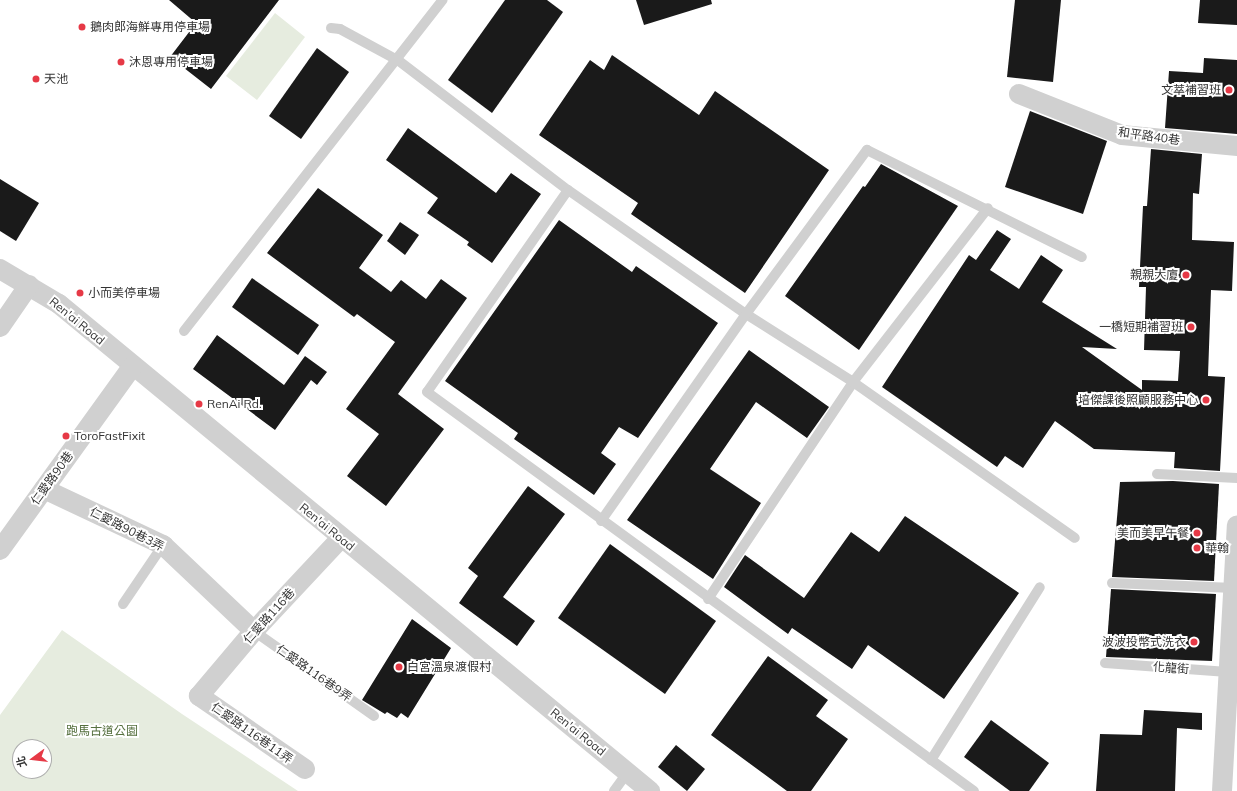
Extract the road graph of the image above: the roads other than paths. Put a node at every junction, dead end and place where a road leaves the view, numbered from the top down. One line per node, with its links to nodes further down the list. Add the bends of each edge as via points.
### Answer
1 (443, 0): 3 (lane)
2 (332, 28): 3 (lane, via 340,29)
3 (399, 61): 6 (lane); 13 (lane)
4 (1019, 94): 5 (street, 和平路40巷, via 1122,135)
5 (1237, 146)
6 (568, 190): 11 (lane); 19 (lane, via 427,392)
7 (988, 208): 8 (lane); 11 (lane, via 867,150); 15 (lane)
8 (1082, 257)
9 (0, 269): 10 (street, Ren'ai Road)
10 (29, 285): 12 (street); 14 (street, Ren'ai Road, via 59,304)
11 (746, 314): 15 (lane); 19 (lane)
12 (0, 327)
13 (184, 331)
14 (132, 367): 18 (street, 仁愛路90巷); 21 (street, Ren'ai Road)
15 (853, 382): 22 (lane); 28 (lane)
16 (1157, 474): 17 (lane)
17 (1237, 478)
18 (44, 489): 23 (street, 仁愛路90巷3弄); 24 (street, 仁愛路90巷)
19 (601, 521): 28 (lane)
20 (1237, 525): 27 (street)
21 (341, 538): 30 (street, 仁愛路116巷); 37 (street, Ren'ai Road)
22 (1075, 538)
23 (163, 545): 29 (lane); 30 (street, 仁愛路90巷3弄)
24 (0, 550)
25 (1112, 583): 27 (lane)
26 (1040, 587): 35 (lane)
27 (1234, 588): 32 (street)
28 (708, 598): 35 (lane)
29 (123, 604)
30 (254, 631): 33 (street, 仁愛路116巷); 34 (lane, 仁愛路116巷9弄)
31 (1105, 663): 32 (lane, 化龍街)
32 (1233, 671): 41 (street)
33 (199, 696): 36 (street, 仁愛路116巷11弄)
34 (374, 716)
35 (931, 760): 40 (lane)
36 (305, 769)
37 (628, 772): 38 (lane); 39 (street, Ren'ai Road)
38 (614, 791)
39 (650, 791)
40 (974, 791)
41 (1222, 791)

